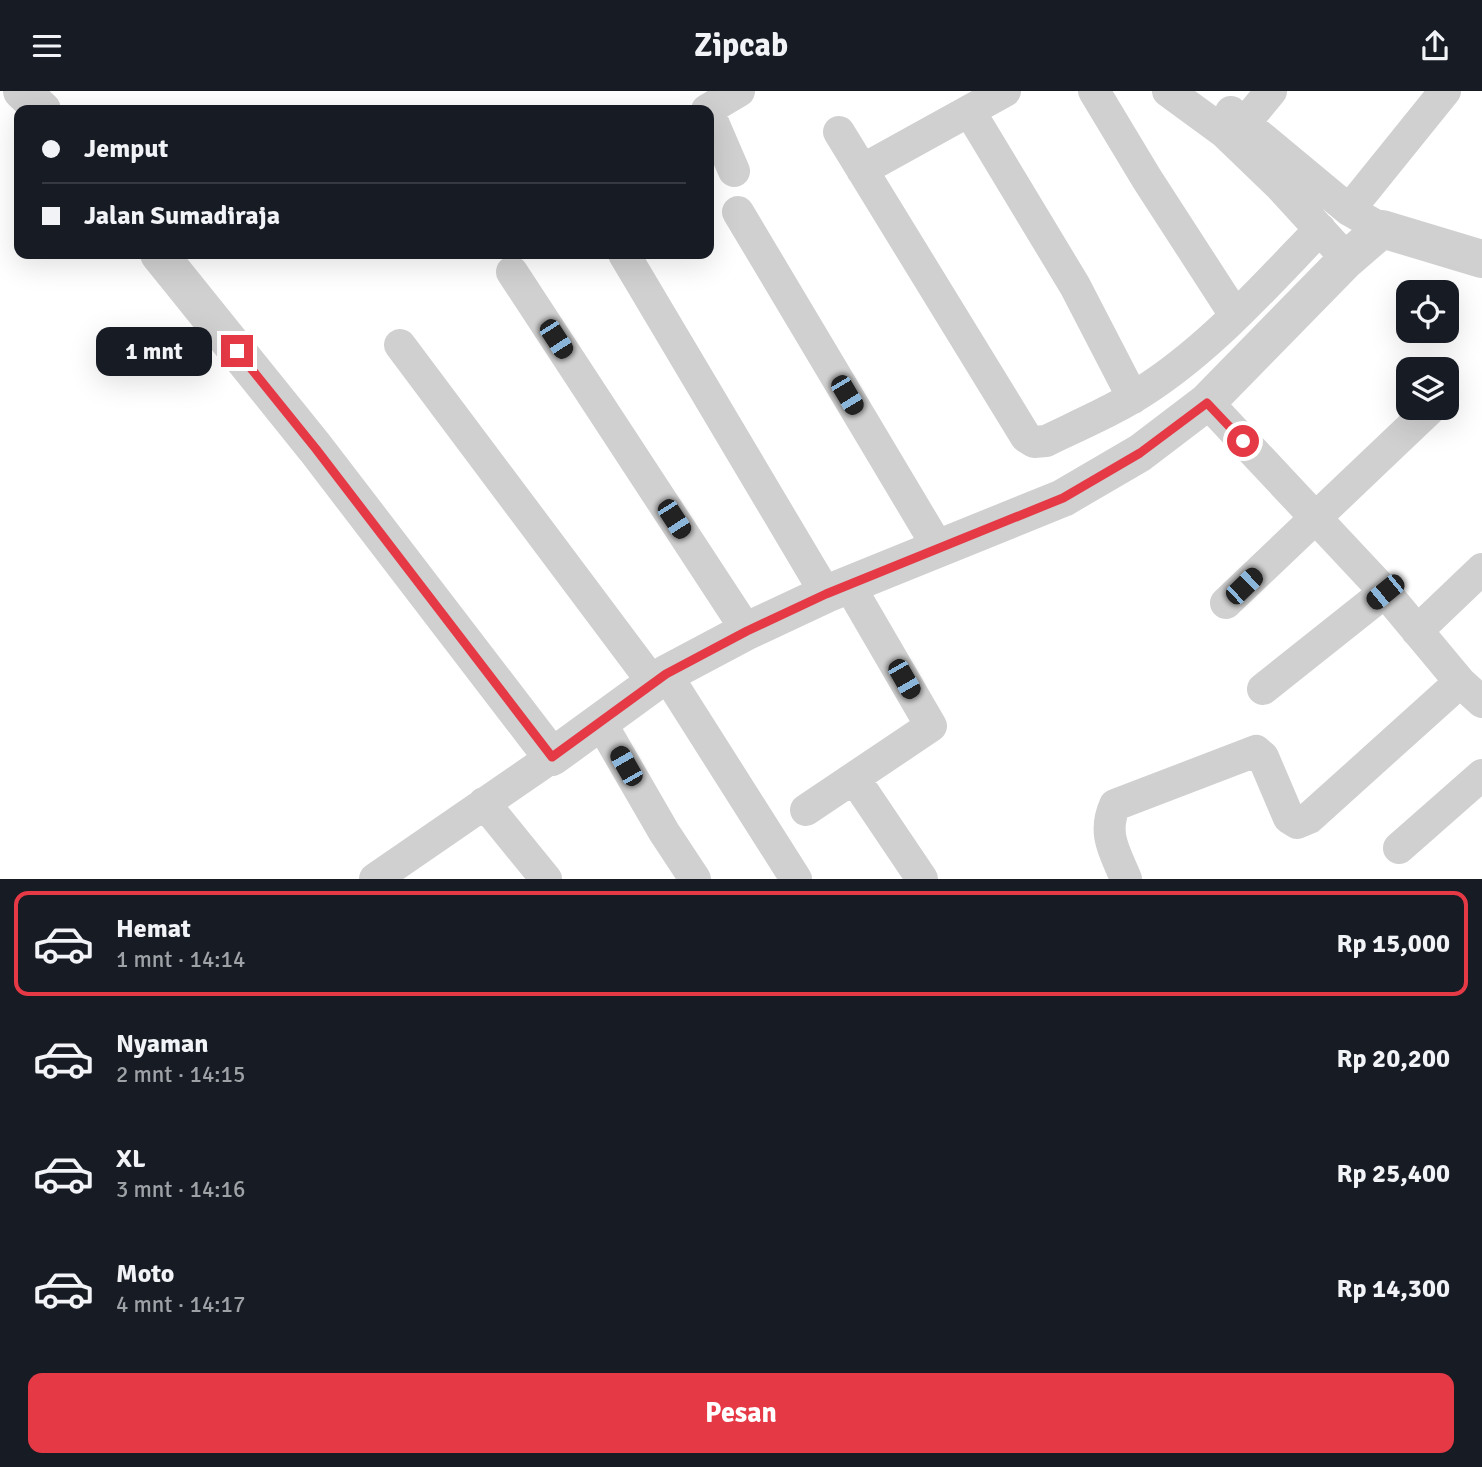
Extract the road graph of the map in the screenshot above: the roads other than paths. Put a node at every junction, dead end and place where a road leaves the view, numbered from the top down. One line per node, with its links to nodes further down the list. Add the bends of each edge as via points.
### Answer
1 (739, 91): 8 (street)
2 (1005, 91): 9 (street)
3 (1094, 91): 24 (street)
4 (1168, 91): 17 (street, via 1224,132)
5 (1205, 91): 10 (street)
6 (1272, 91): 10 (street)
7 (1446, 91): 15 (street)
8 (714, 107)
9 (970, 112): 13 (street); 26 (street, via 1075,286)
10 (1244, 124): 15 (street)
11 (714, 125): 14 (street)
12 (839, 132): 13 (street)
13 (862, 170): 26 (street, via 1026,437 1046,441)
14 (734, 171)
15 (1349, 209): 18 (street)
16 (738, 212): 30 (street)
17 (1320, 229): 22 (street); 24 (street)
18 (1382, 229): 21 (street); 22 (street)
19 (163, 259): 41 (street, via 316,449)
20 (627, 259): 32 (street)
21 (1482, 259)
22 (1346, 260): 27 (street)
23 (512, 272): 35 (street)
24 (1236, 315): 26 (street)
25 (400, 345): 37 (street)
26 (1133, 398)
27 (1207, 403): 29 (street); 30 (street, via 1140,453 1063,498)
28 (1418, 420): 29 (street)
29 (1314, 517): 33 (street); 34 (street)
30 (939, 549): 32 (street)
31 (1482, 569): 36 (street)
32 (838, 590): 35 (street); 43 (street, via 932,726)
33 (1385, 592): 36 (street); 38 (street)
34 (1226, 603)
35 (747, 631): 37 (street)
36 (1417, 631): 39 (street)
37 (660, 679): 40 (street); 50 (street)
38 (1263, 689)
39 (1471, 692): 52 (street, via 1297,823 1289,818 1263,757 1256,751 1115,805 1109,836)
40 (601, 723): 41 (street); 49 (street)
41 (552, 757): 44 (street)
42 (1482, 775): 46 (street)
43 (854, 778): 45 (street); 51 (street)
44 (484, 803): 47 (street); 48 (street)
45 (806, 810)
46 (1399, 848)
47 (377, 879)
48 (547, 879)
49 (695, 879)
50 (796, 879)
51 (922, 879)
52 (1126, 879)

